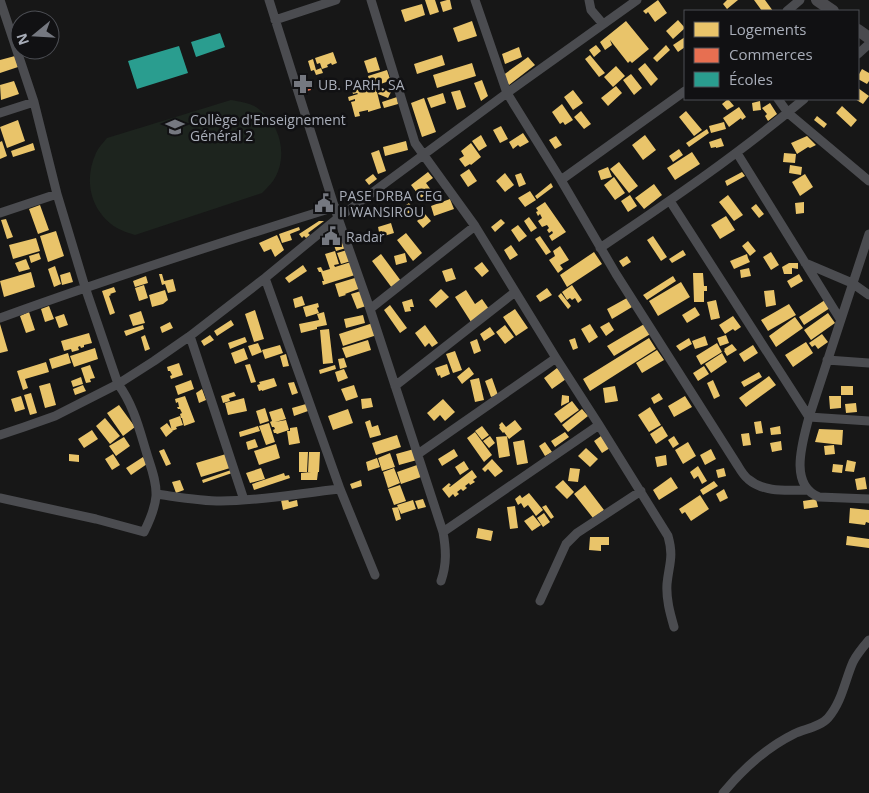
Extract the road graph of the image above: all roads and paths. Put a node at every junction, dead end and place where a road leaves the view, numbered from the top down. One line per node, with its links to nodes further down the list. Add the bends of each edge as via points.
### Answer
1 (269, 0): 12 (street)
2 (336, 0): 12 (street)
3 (371, 0): 24 (street, via 411,133)
4 (475, 0): 17 (street)
5 (588, 0): 13 (street, via 591,10)
6 (637, 0): 13 (street)
7 (800, 0): 10 (street)
8 (817, 0): 11 (street)
9 (1, 4): 20 (street)
10 (788, 10)
11 (832, 10)
12 (275, 20): 29 (street)
13 (603, 24): 17 (street)
14 (869, 44): 15 (street)
15 (859, 53)
16 (684, 92): 25 (street)
17 (507, 93): 24 (street); 25 (street)
18 (779, 100): 22 (street)
19 (803, 100): 22 (street)
20 (34, 102): 21 (street); 27 (street)
21 (0, 113)
22 (788, 113): 23 (street); 26 (street)
23 (736, 153): 28 (street); 35 (street)
24 (424, 155): 31 (street); 32 (street)
25 (561, 180): 34 (street)
26 (869, 181)
27 (57, 194): 30 (street); 38 (street)
28 (670, 201): 34 (street); 50 (street)
29 (335, 207): 31 (street); 38 (street)
30 (0, 213)
31 (338, 218): 36 (street); 41 (street)
32 (475, 226): 39 (street); 41 (street)
33 (869, 234): 37 (street)
34 (600, 248): 56 (street, via 747,478 770,489)
35 (805, 263): 37 (street); 43 (street)
36 (266, 278): 44 (street); 55 (street)
37 (852, 283): 40 (street); 43 (street)
38 (86, 287): 42 (street); 48 (street)
39 (515, 292): 45 (street); 49 (street)
40 (869, 295)
41 (370, 309): 49 (street)
42 (0, 318)
43 (840, 319): 46 (street)
44 (190, 336): 48 (street); 61 (street)
45 (556, 358): 52 (street); 54 (street)
46 (827, 360): 47 (street); 50 (street)
47 (869, 363)
48 (118, 384): 53 (street, via 55,416); 58 (street, via 133,409)
49 (395, 386): 54 (street)
50 (808, 417): 51 (street); 56 (street, via 800,462)
51 (869, 421)
52 (599, 424): 57 (street); 62 (street)
53 (0, 435)
54 (418, 454): 62 (street)
55 (340, 488): 61 (street); 63 (street)
56 (807, 490): 60 (street, via 820,496)
57 (641, 491): 65 (street, via 570,539); 66 (street, via 668,536 671,548 667,597)
58 (156, 494): 59 (street, via 154,511 144,532); 61 (street, via 203,500)
59 (0, 498)
60 (869, 499)
61 (244, 500)
62 (443, 532): 64 (street, via 446,558)
63 (374, 575)
64 (441, 581)
65 (540, 601)
66 (674, 627)
67 (869, 640): 68 (street, via 859,651 829,718 775,745)
68 (723, 793)

